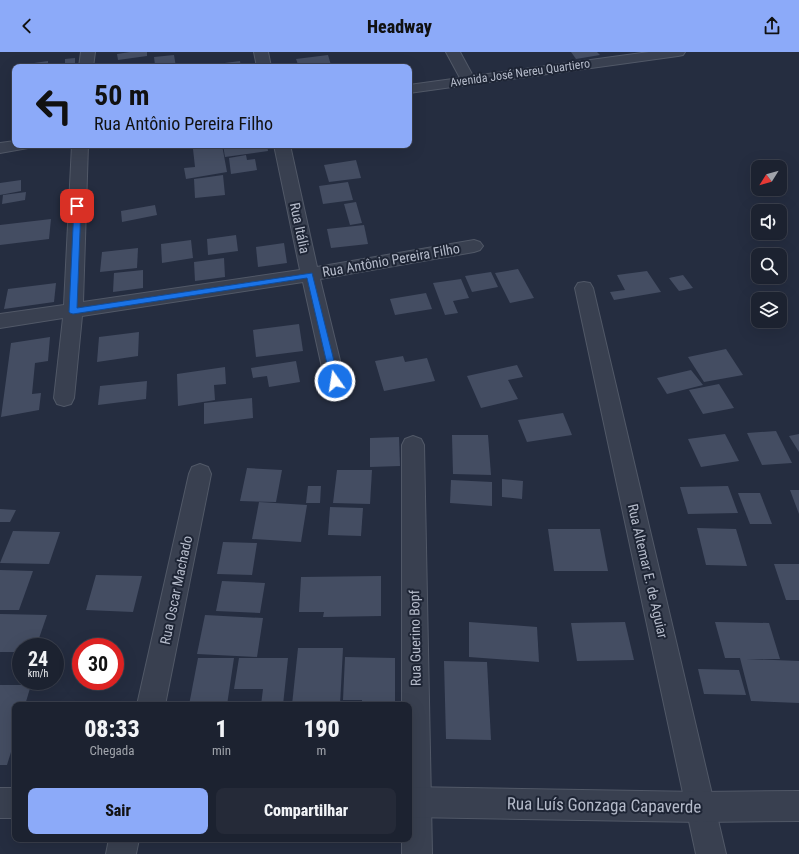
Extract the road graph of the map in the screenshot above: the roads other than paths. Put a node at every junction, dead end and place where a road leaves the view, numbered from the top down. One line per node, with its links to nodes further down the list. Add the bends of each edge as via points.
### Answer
1 (88, 52): 6 (street)
2 (260, 52): 7 (street)
3 (453, 52): 8 (street)
4 (678, 52): 5 (street, Avenida José Nereu Quartiero)
5 (622, 55): 8 (street, Avenida José Nereu Quartiero)
6 (86, 64)
7 (263, 64)
8 (469, 81): 9 (street, Avenida José Nereu Quartiero)
9 (412, 89)
10 (12, 146): 11 (street)
11 (0, 148)
12 (80, 148): 17 (street)
13 (283, 148): 15 (street, Rua Itália)
14 (474, 246): 15 (street, Rua Antônio Pereira Filho)
15 (310, 275): 17 (street, Rua Antônio Pereira Filho); 19 (street, Rua Itália)
16 (584, 288): 28 (street, Rua Altemar E. de Aguiar)
17 (73, 312): 18 (street, Rua Antônio Pereira Filho); 20 (street)
18 (0, 321)
19 (335, 381)
20 (64, 398)
21 (413, 445): 24 (street, Rua Guerino Bopf)
22 (200, 474): 23 (street, Rua Oscar Machado)
23 (152, 702)
24 (413, 802): 28 (street, Rua Luís Gonzaga Capaverde); 31 (street, Rua Guerino Bopf)
25 (0, 803): 26 (street)
26 (12, 803)
27 (799, 806): 28 (street, Rua Luís Gonzaga Capaverde)
28 (700, 807): 32 (street, Rua Altemar E. de Aguiar)
29 (123, 842): 30 (street)
30 (121, 854)
31 (417, 854)
32 (711, 854)

